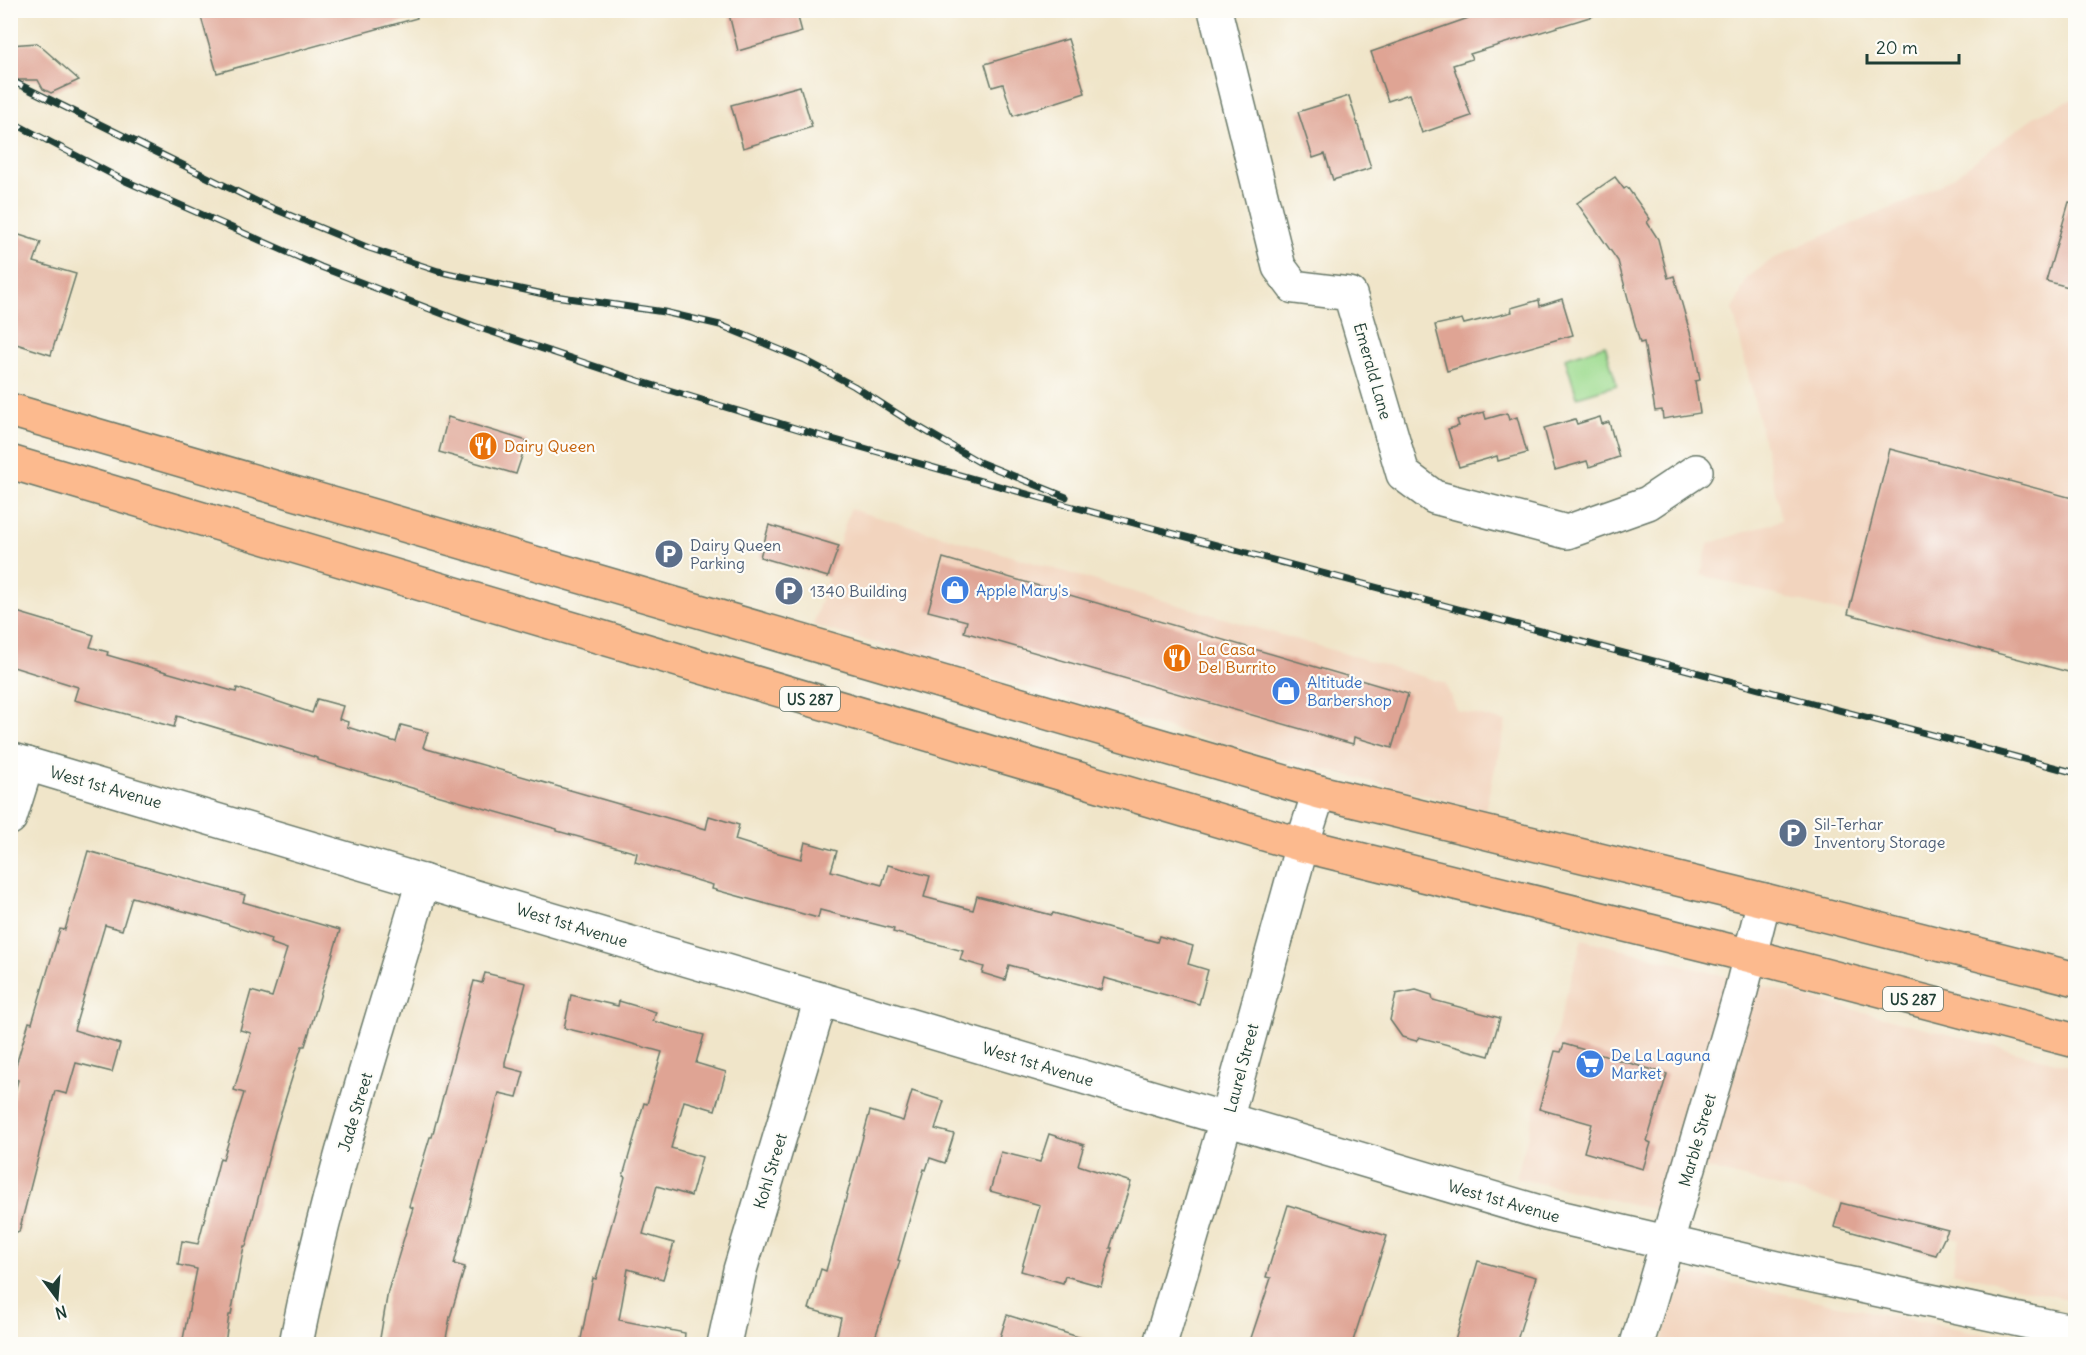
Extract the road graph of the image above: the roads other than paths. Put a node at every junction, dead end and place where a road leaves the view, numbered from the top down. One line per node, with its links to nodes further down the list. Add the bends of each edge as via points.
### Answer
1 (1215, 10): 4 (street, Emerald Lane, via 1279,267 1294,288 1350,294 1403,474 1434,497 1567,532 1648,503)
2 (10, 410): 6 (main road)
3 (10, 462): 8 (main road, US 287)
4 (1696, 471)
5 (19, 762): 7 (street); 9 (street, West 1st Avenue)
6 (1320, 792): 8 (street, Laurel Street); 10 (main road)
7 (10, 818)
8 (1302, 845): 11 (main road, US 287); 15 (street, Laurel Street)
9 (423, 881): 13 (street, West 1st Avenue); 18 (street, Jade Street, via 326,1209)
10 (1764, 900): 11 (street, Marble Street); 12 (main road)
11 (1751, 956): 14 (main road, US 287); 16 (street, Marble Street)
12 (2076, 980)
13 (821, 999): 15 (street, West 1st Avenue); 19 (street, Kohl Street, via 740,1270)
14 (2076, 1041)
15 (1226, 1120): 16 (street, West 1st Avenue, via 1546,1214); 20 (street, Laurel Street)
16 (1667, 1242): 17 (street, West 1st Avenue); 21 (street, Marble Street)
17 (2076, 1332)
18 (296, 1344)
19 (724, 1344)
20 (1160, 1344)
21 (1637, 1344)

